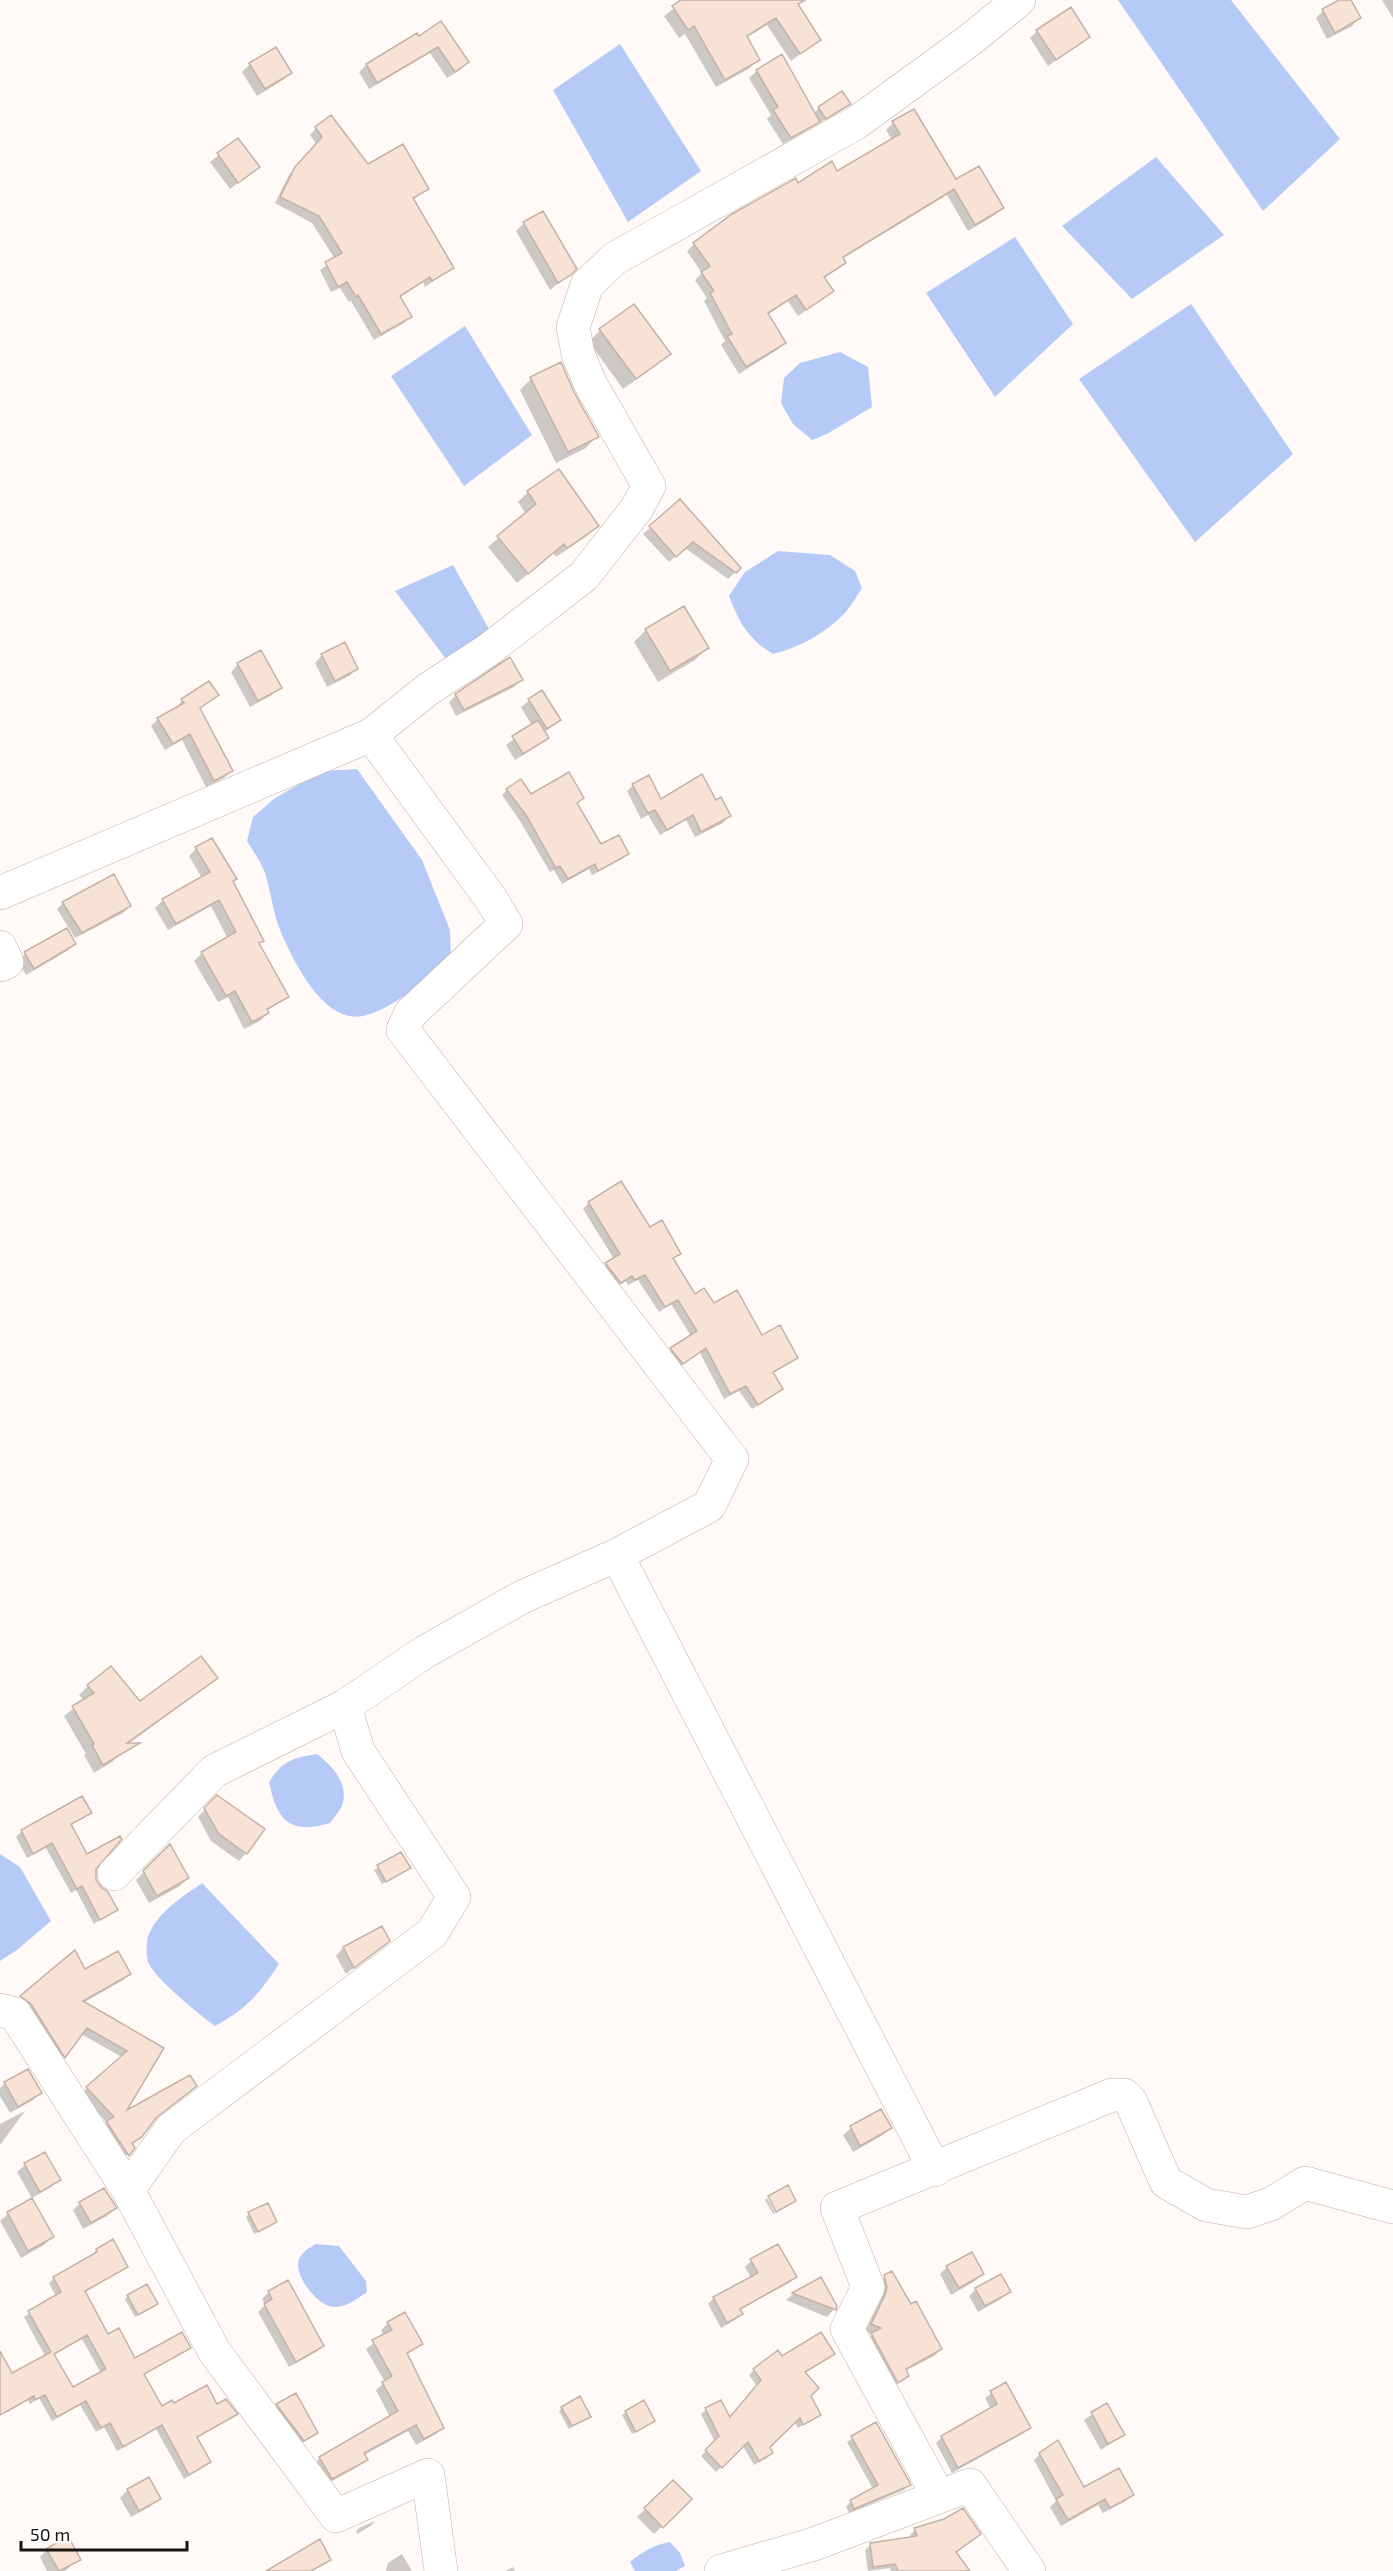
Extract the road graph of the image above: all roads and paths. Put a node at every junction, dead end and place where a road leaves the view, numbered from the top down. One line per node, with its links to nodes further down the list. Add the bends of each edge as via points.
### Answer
1 (1019, 0): 2 (street, via 856,123 614,259 587,285 573,327 578,354 590,383 649,486 637,508 584,576)
2 (370, 735): 3 (street); 6 (street, via 492,899 506,924 410,1014 403,1030 732,1459 709,1506)
3 (0, 893)
4 (0, 947): 5 (street, via 7,962)
5 (0, 965)
6 (617, 1555): 7 (street, via 522,1597 423,1653); 10 (street)
7 (345, 1706): 8 (street, via 214,1771); 11 (street, via 358,1751 454,1897 432,1933 171,2129)
8 (114, 1874)
9 (0, 2010): 11 (street, via 15,2014)
10 (935, 2170): 12 (street, via 1112,2095 1124,2095 1131,2102 1166,2182 1206,2205 1247,2212 1271,2204 1305,2183); 13 (street, via 837,2208 868,2287 847,2329)
11 (128, 2190): 14 (street, via 214,2351 336,2516 428,2475)
12 (1393, 2207)
13 (939, 2497): 15 (street, via 814,2544); 16 (street, via 970,2485)
14 (441, 2571)
15 (721, 2571)
16 (1029, 2571)

